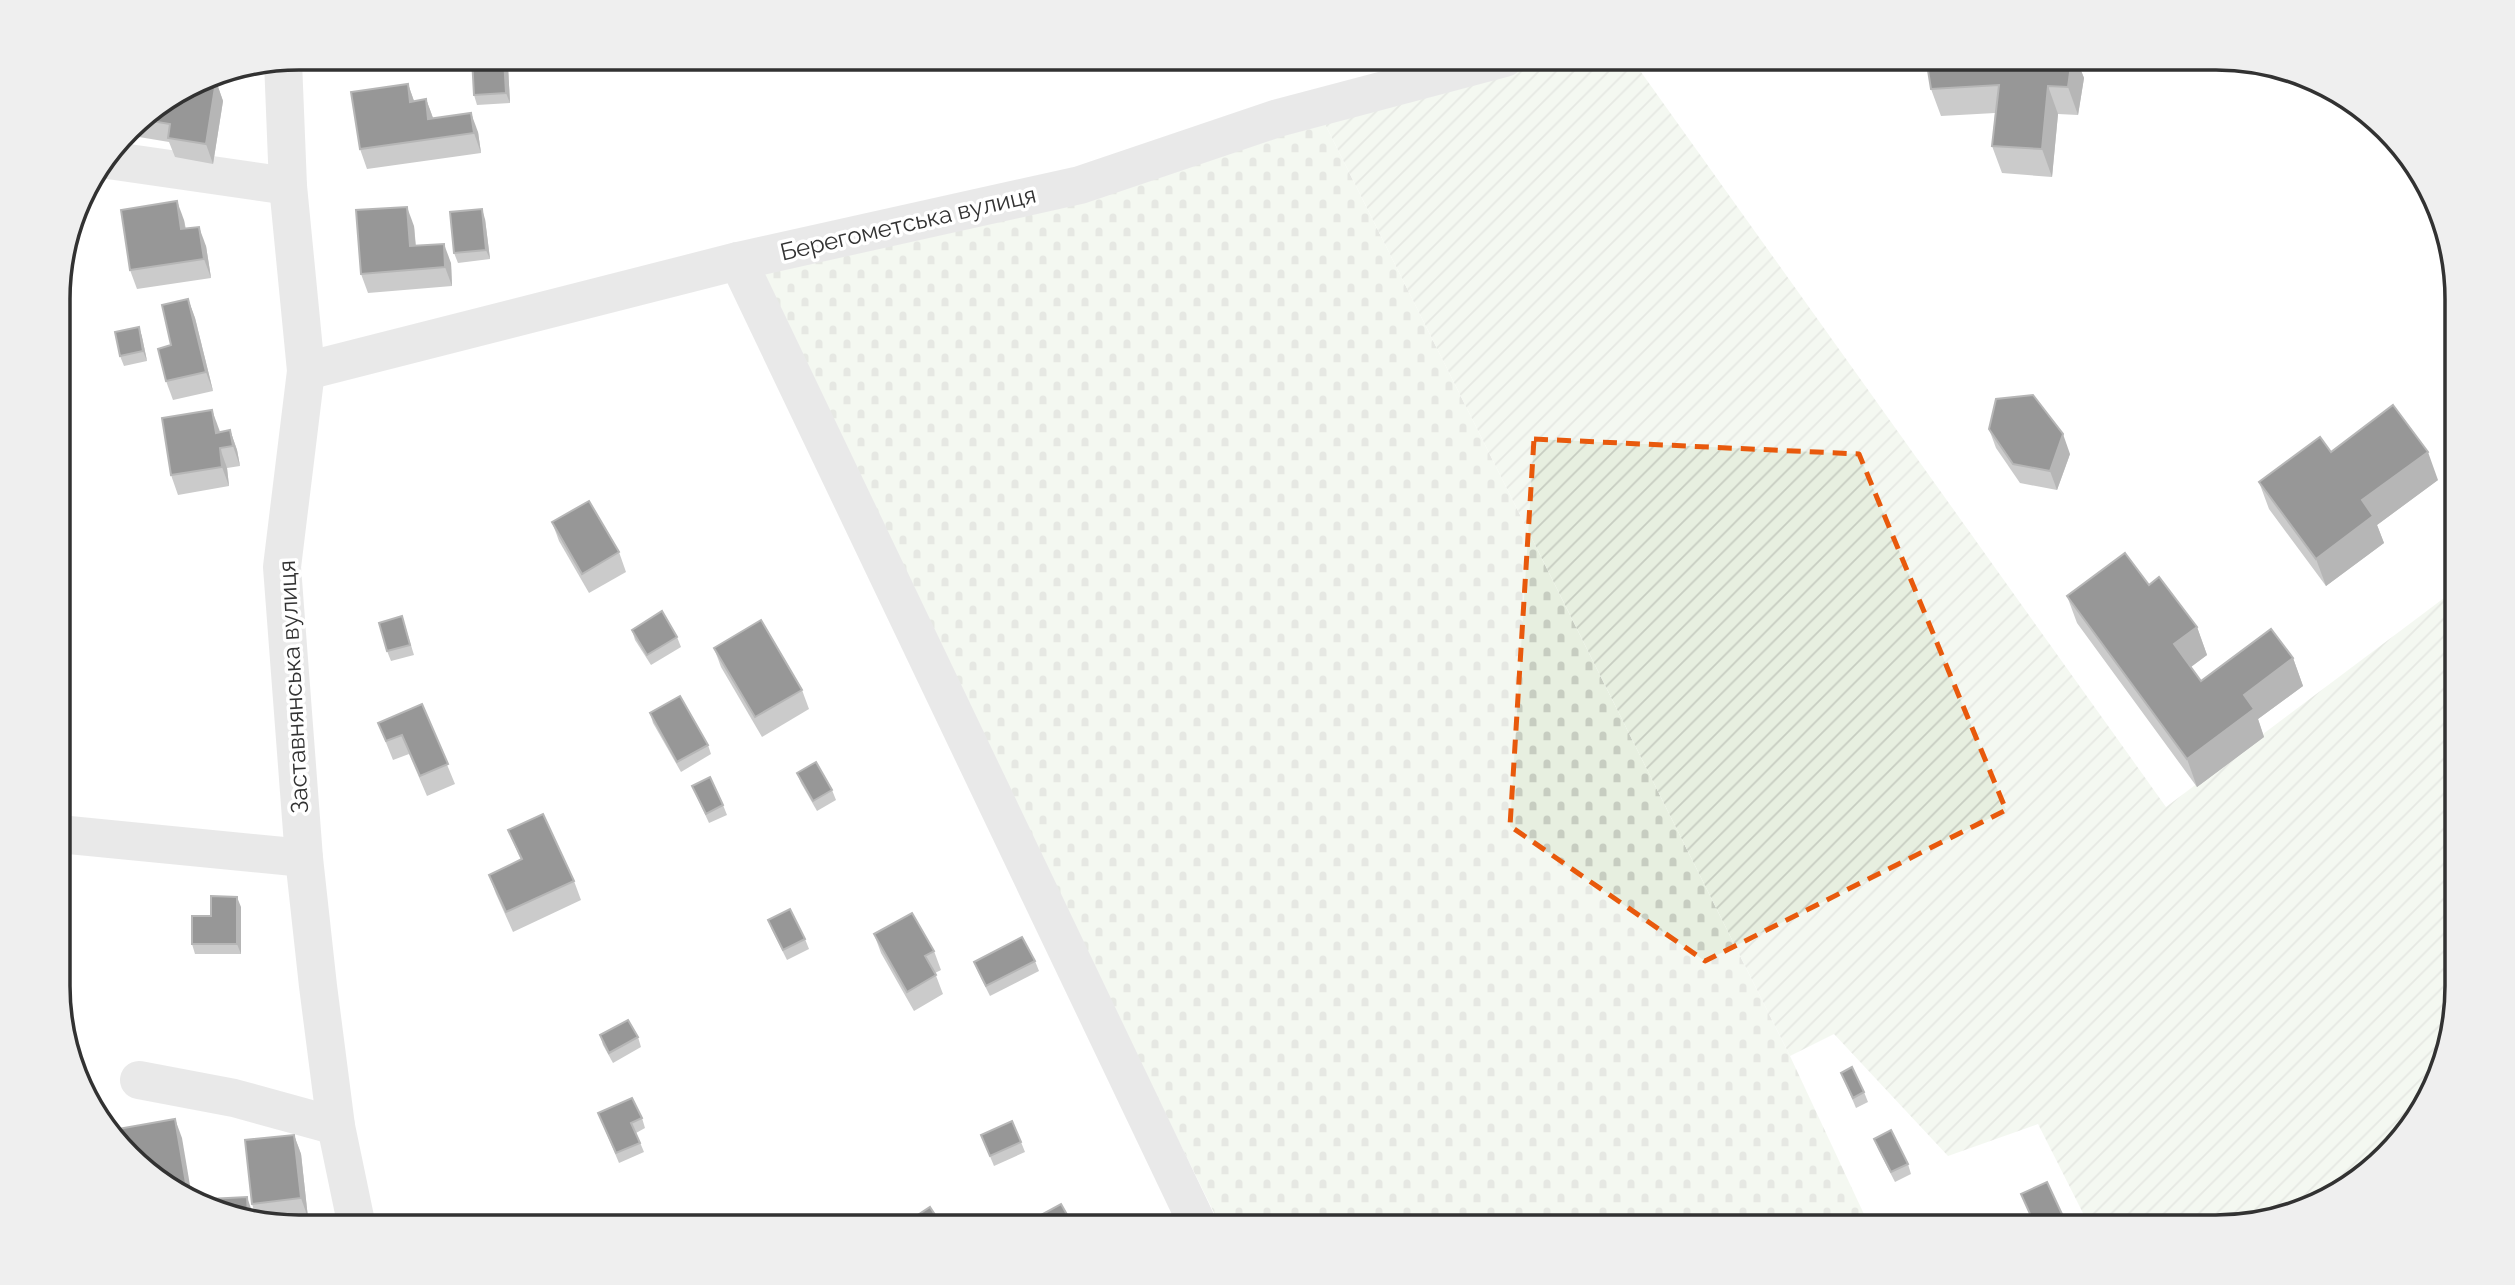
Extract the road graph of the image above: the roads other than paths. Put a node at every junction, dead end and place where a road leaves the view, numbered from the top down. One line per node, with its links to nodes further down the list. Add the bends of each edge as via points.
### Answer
1 (283, 70): 4 (street, Заставнянська вулиця)
2 (1460, 70): 5 (street, Берегометська вулиця, via 1278,118 1080,185)
3 (117, 161): 4 (street)
4 (288, 186): 6 (street, Заставнянська вулиця)
5 (738, 261): 6 (street, Берегометська вулиця); 12 (street)
6 (306, 372): 8 (street, Заставнянська вулиця, via 282,567)
7 (70, 835): 8 (street)
8 (304, 858): 10 (street, Заставнянська вулиця)
9 (139, 1080): 10 (street, via 234,1098)
10 (336, 1126): 11 (street, Заставнянська вулиця)
11 (355, 1215)
12 (1193, 1215)

